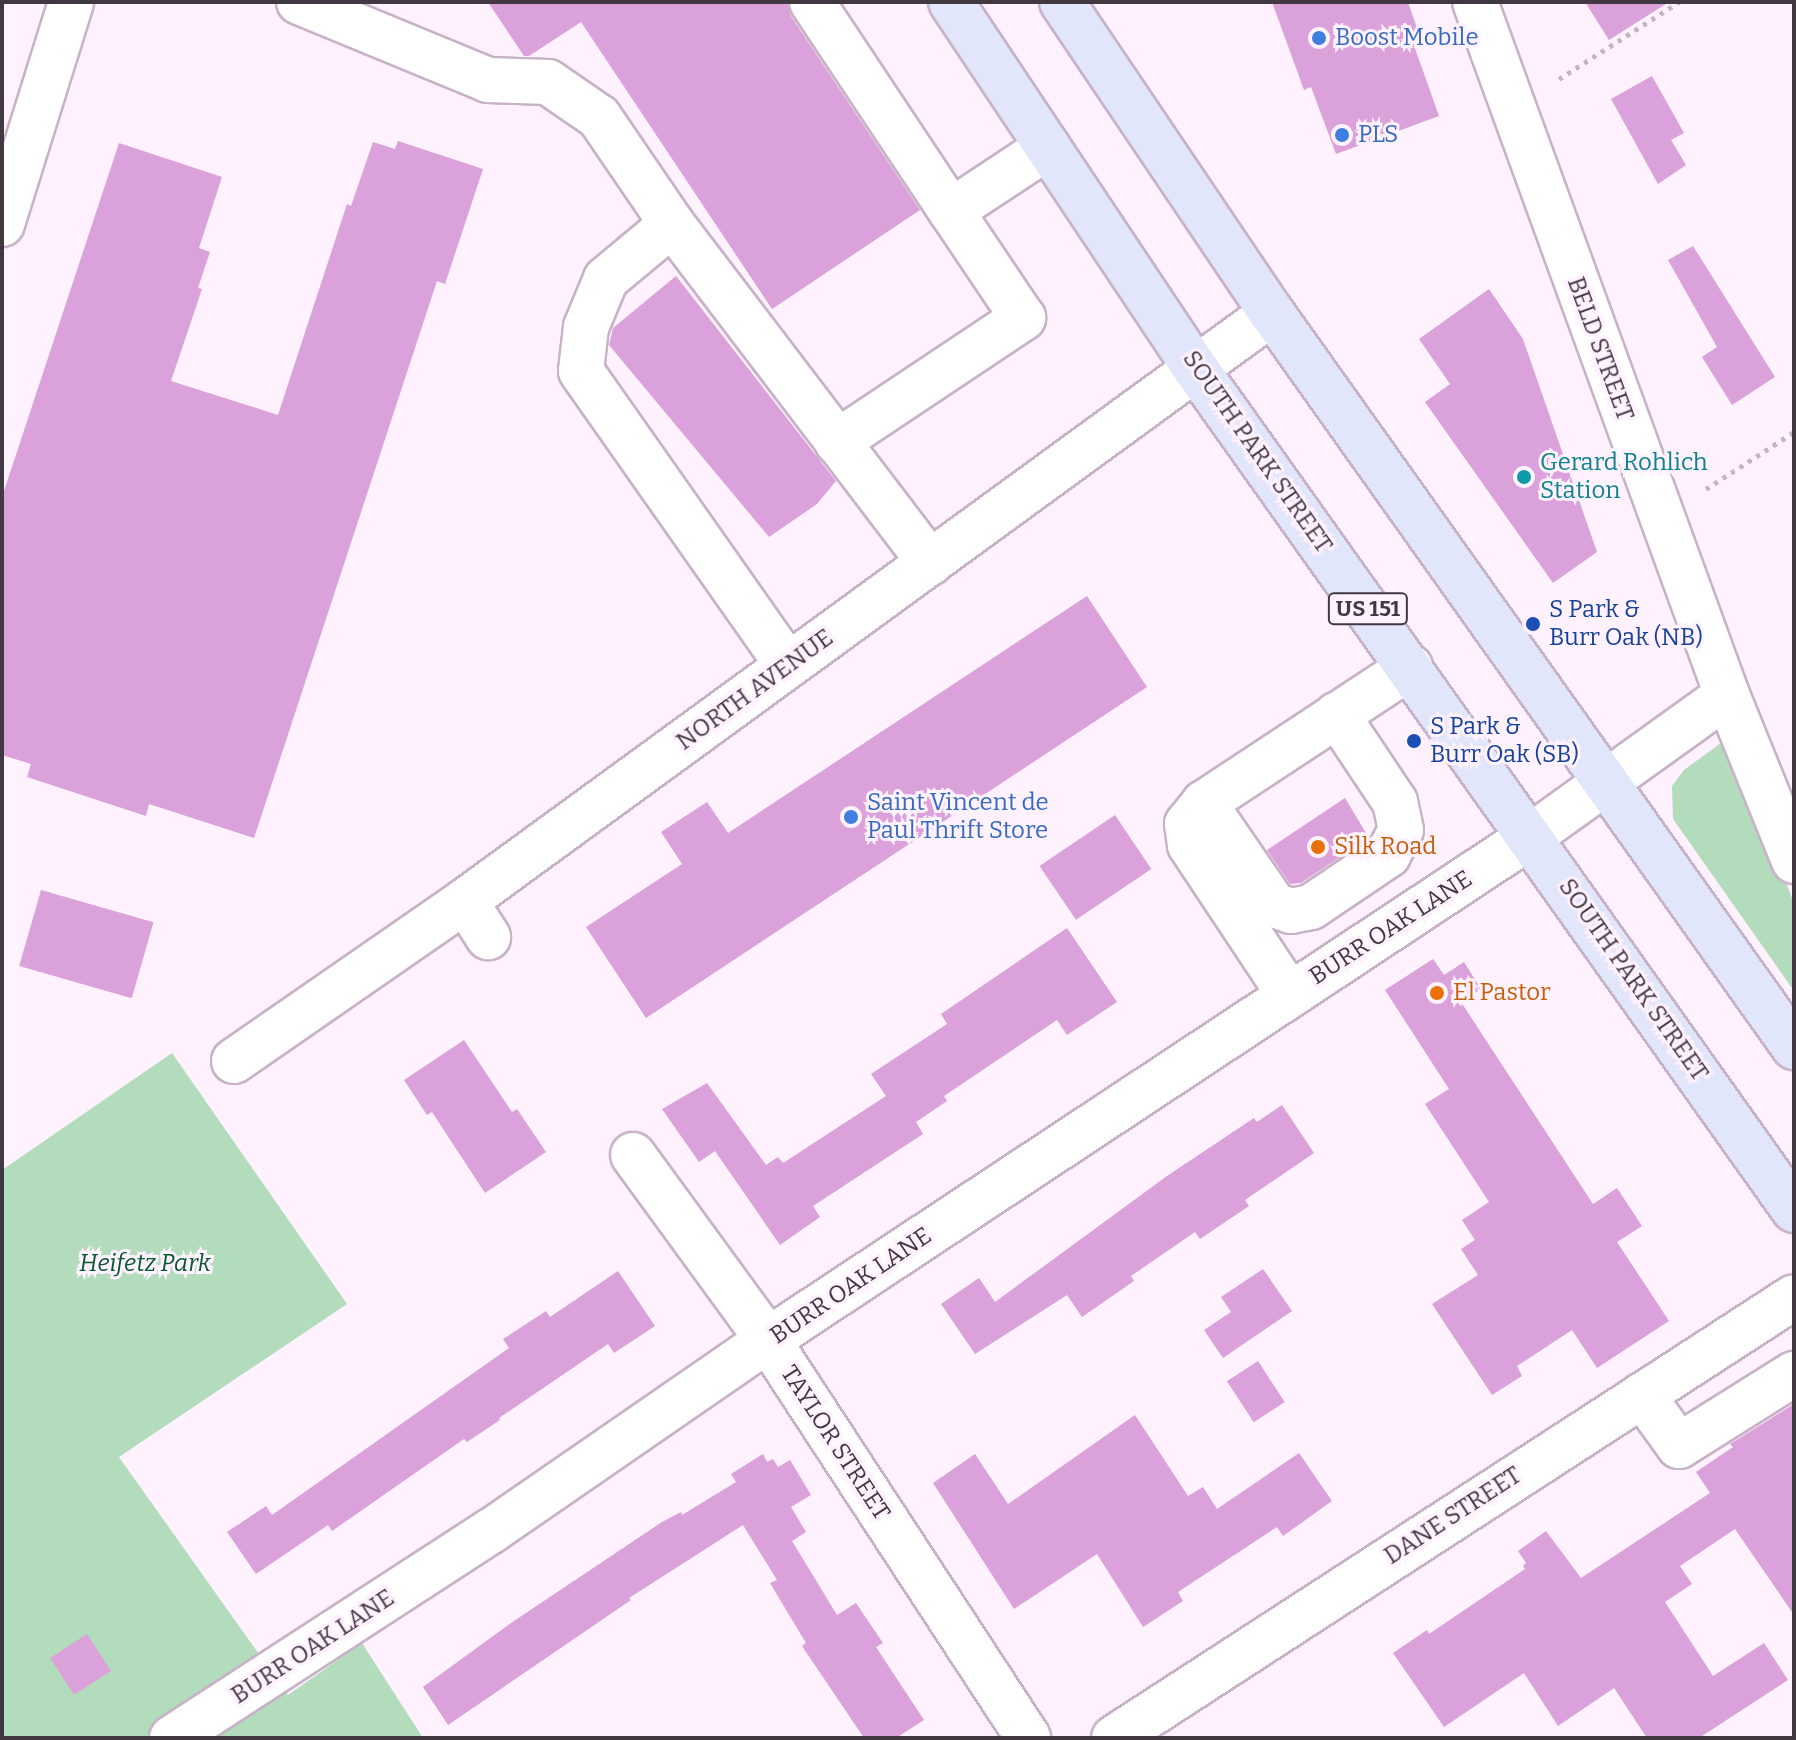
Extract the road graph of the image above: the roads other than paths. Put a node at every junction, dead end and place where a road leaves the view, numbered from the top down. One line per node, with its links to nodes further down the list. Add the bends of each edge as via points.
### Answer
1 (71, 2): 9 (street)
2 (299, 2): 10 (street, via 488,80 548,82 599,117)
3 (812, 2): 8 (street)
4 (951, 2): 7 (main road, SOUTH PARK STREET / US 151)
5 (1062, 2): 11 (main road)
6 (1475, 2): 17 (street, BELD STREET)
7 (1048, 147): 8 (street); 12 (main road, SOUTH PARK STREET / US 151)
8 (951, 211): 13 (street, via 1023,318)
9 (2, 224)
10 (672, 224): 13 (street); 15 (street, via 606,279 586,327 581,371)
11 (1272, 313): 12 (street, NORTH AVENUE); 19 (main road)
12 (1196, 369): 14 (street, NORTH AVENUE); 16 (main road, SOUTH PARK STREET / US 151)
13 (837, 442): 14 (street)
14 (930, 563): 15 (street, NORTH AVENUE)
15 (788, 666): 25 (street, NORTH AVENUE, via 476,919)
16 (1410, 667): 18 (street); 21 (main road, SOUTH PARK STREET / US 151)
17 (1727, 695): 19 (street); 22 (street, BELD STREET)
18 (1337, 715): 20 (street); 20 (street, via 1395,802 1401,830 1388,855 1311,907 1291,911 1274,905)
19 (1605, 784): 21 (street); 24 (main road)
20 (1204, 803): 23 (street, via 1187,824 1190,845)
21 (1531, 836): 23 (street, BURR OAK LANE); 27 (main road, SOUTH PARK STREET / US 151)
22 (1794, 861)
23 (1289, 994): 29 (street, BURR OAK LANE)
24 (1794, 1047)
25 (234, 1061)
26 (633, 1155): 29 (street, TAYLOR STREET)
27 (1794, 1210)
28 (1794, 1297): 31 (street, DANE STREET)
29 (768, 1340): 32 (street, BURR OAK LANE, via 491,1531); 33 (street, TAYLOR STREET)
30 (1794, 1374): 31 (street, via 1679,1446)
31 (1642, 1395): 34 (street, DANE STREET)
32 (172, 1738)
33 (1028, 1738)
34 (1114, 1738)

